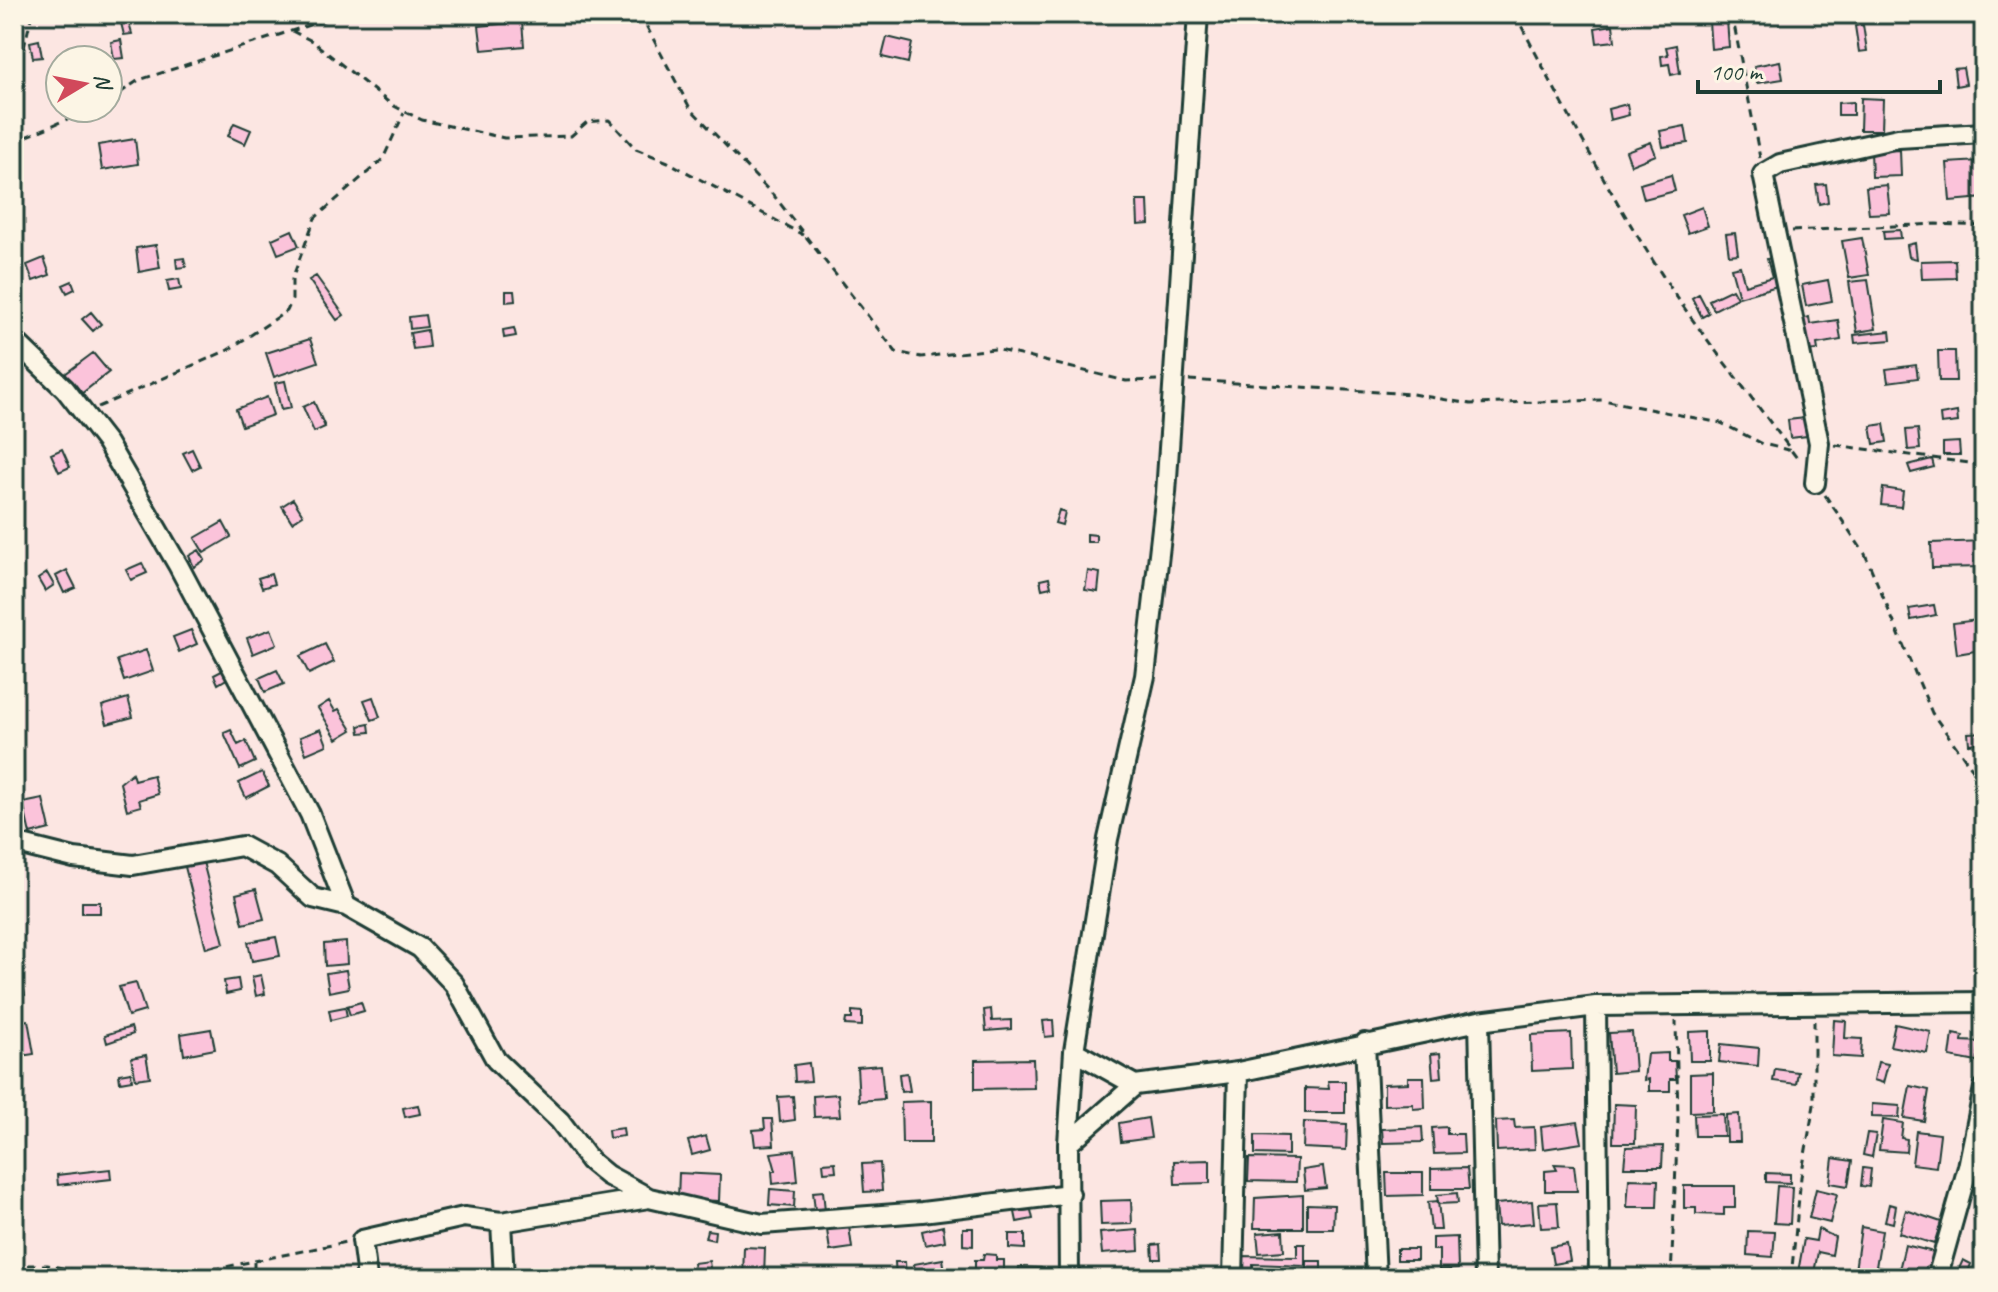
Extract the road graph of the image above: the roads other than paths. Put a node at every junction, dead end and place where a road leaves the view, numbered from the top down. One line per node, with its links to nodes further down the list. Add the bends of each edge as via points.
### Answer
1 (1198, 14): 11 (street, via 1166,493 1145,676 1108,839)
2 (1984, 133): 4 (street, via 1898,138 1780,164 1763,174 1819,443)
3 (14, 340): 6 (street, via 107,443 310,814)
4 (1815, 483)
5 (14, 843): 6 (street, via 133,865 242,846 277,865 313,898)
6 (346, 906): 17 (street, via 420,948 454,984 496,1060 560,1121 590,1161)
7 (1984, 1002): 8 (street)
8 (1596, 1006): 9 (street); 25 (street)
9 (1479, 1021): 10 (street); 24 (street)
10 (1365, 1043): 12 (street); 23 (street)
11 (1074, 1051): 13 (street); 15 (street)
12 (1238, 1072): 13 (street); 22 (street)
13 (1135, 1085): 15 (street)
14 (1984, 1088): 26 (street)
15 (1068, 1144): 16 (street)
16 (1070, 1194): 17 (street, via 762,1224); 21 (street)
17 (649, 1198): 18 (street)
18 (501, 1222): 19 (street, via 464,1217 362,1240); 20 (street)
19 (367, 1278)
20 (504, 1278)
21 (1069, 1278)
22 (1233, 1278)
23 (1376, 1278)
24 (1485, 1278)
25 (1599, 1278)
26 (1937, 1278)

